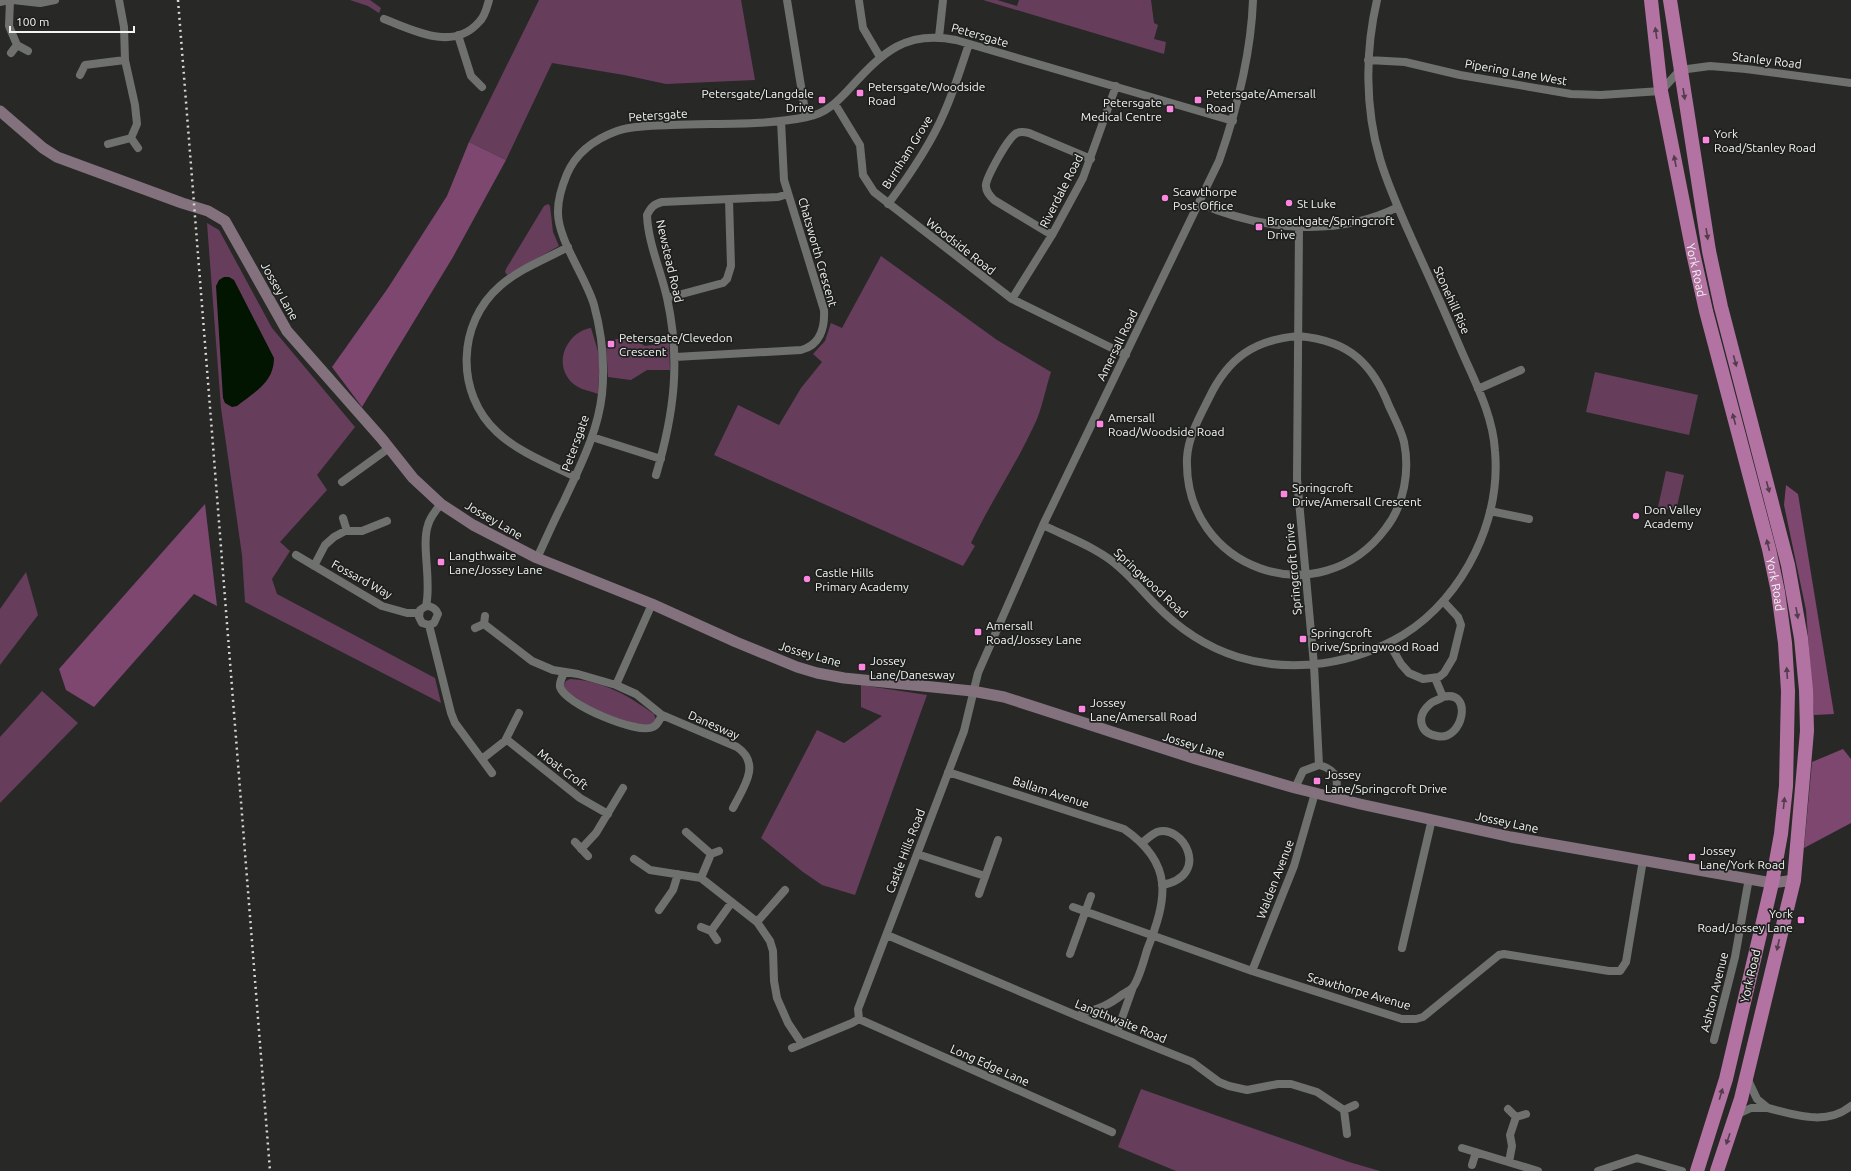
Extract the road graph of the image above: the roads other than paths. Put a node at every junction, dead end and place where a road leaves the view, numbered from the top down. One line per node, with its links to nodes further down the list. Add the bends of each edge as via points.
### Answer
1 (10, 0): 2 (street, via 40,3); 12 (street); 17 (street, via 10,26)
2 (55, 0)
3 (119, 0): 22 (street, via 124,27)
4 (490, 0): 14 (street, via 480,22 471,30)
5 (787, 0): 33 (street)
6 (943, 0): 15 (street)
7 (1253, 0): 35 (street, Amersall Road, via 1245,70)
8 (1377, 0): 23 (street, Stonehill Rise, via 1370,31)
9 (1651, 0): 30 (highway, York Road, one-way to 9)
10 (1670, 0): 25 (highway, York Road)
11 (859, 1): 20 (street, via 863,28)
12 (0, 2)
13 (384, 19): 14 (street, via 432,36 445,38)
14 (458, 35): 29 (street, via 471,76)
15 (939, 37): 16 (street, Petersgate); 20 (street, Petersgate, via 910,41)
16 (969, 44): 28 (street, Petersgate); 43 (street, Burnham Grove, via 936,130 921,158)
17 (17, 45): 18 (street); 19 (street)
18 (28, 51)
19 (11, 53)
20 (880, 57): 31 (street, Petersgate)
21 (80, 58): 24 (street)
22 (125, 60): 24 (street); 36 (street, via 137,124)
23 (1368, 60): 30 (street, Pipering Lane West, via 1405,62 1571,94); 44 (street, Stonehill Rise, via 1370,102 1379,155)
24 (85, 65): 26 (street)
25 (1680, 70): 27 (street, Stanley Road, via 1710,66); 30 (street); 90 (highway, York Road, one-way to 90, via 1721,307 1789,572 1801,638 1807,731)
26 (80, 75)
27 (1851, 83)
28 (1116, 86): 35 (street, Petersgate); 39 (street, Riverdale Road)
29 (482, 87)
30 (1661, 91): 112 (highway, York Road, one-way to 30, via 1781,834 1788,730 1785,643 1778,592 1706,311)
31 (835, 104): 33 (street, Petersgate); 43 (street, Woodside Road, via 860,145 863,175 867,184)
32 (0, 111): 56 (street, Jossey Lane, via 57,157 208,211 225,221 287,331)
33 (806, 117): 34 (street, Petersgate)
34 (781, 121): 40 (street, Chatsworth Crescent, via 784,180); 47 (street, Petersgate, via 634,127 607,134 588,146 570,167 560,195 557,212)
35 (1233, 121): 42 (street, Amersall Road, via 1219,161)
36 (131, 138): 37 (street); 38 (street)
37 (108, 144)
38 (138, 148)
39 (1091, 159): 46 (street, Riverdale Road); 46 (street, via 1022,132 1009,140 988,179 987,190 994,200)
40 (788, 194): 41 (street, Newstead Road); 52 (street, Chatsworth Crescent, via 824,310 825,321 816,342 801,350)
41 (729, 200): 48 (street, via 731,266 727,279 722,283); 48 (street, Newstead Road, via 662,202 650,208 647,221)
42 (1199, 203): 45 (street, via 1248,220); 51 (street, Amersall Road)
43 (888, 204): 49 (street, Woodside Road)
44 (1398, 207): 45 (street, via 1369,219 1315,228); 54 (street, Stonehill Rise)
45 (1298, 227): 50 (street, Springcroft Drive)
46 (1052, 235): 49 (street, Riverdale Road)
47 (568, 247): 55 (street, Petersgate, via 594,305 602,348 602,394); 59 (street, via 512,277 492,294 474,323 465,357 470,390 480,412 496,431 513,445)
48 (667, 298): 52 (street, Newstead Road)
49 (1012, 300): 51 (street, Woodside Road)
50 (1298, 336): 71 (street, Springcroft Drive, via 1297,479); 71 (street, via 1331,342 1347,350 1367,367 1381,389 1398,426 1403,442 1406,471 1396,512 1389,525 1370,547 1360,556 1341,566 1319,574); 71 (street, via 1279,338 1250,349 1224,371 1216,382 1194,430 1187,458 1194,504 1220,544 1241,560 1268,572)
51 (1126, 355): 66 (street, Amersall Road)
52 (675, 357): 57 (street, Newstead Road, via 670,424)
53 (1521, 370): 54 (street)
54 (1478, 389): 62 (street, Stonehill Rise, via 1492,431 1495,450 1494,488)
55 (592, 437): 57 (street); 59 (street, Petersgate)
56 (389, 448): 60 (street); 61 (street, Jossey Lane, via 413,478)
57 (661, 459): 58 (street, Newstead Road)
58 (656, 474)
59 (576, 477): 69 (street, Petersgate)
60 (342, 482)
61 (441, 504): 69 (street, Jossey Lane, via 473,525); 74 (street, via 430,519 425,535 428,572)
62 (1490, 511): 64 (street); 72 (street, Stonehill Rise, via 1473,557)
63 (343, 518): 67 (street)
64 (1529, 519)
65 (387, 521): 67 (street, via 362,531)
66 (1043, 525): 79 (street, Springwood Road, via 1109,558 1167,616 1196,638 1237,656 1258,661); 83 (street, Amersall Road)
67 (347, 531): 70 (street, via 330,540)
68 (296, 555): 70 (street, Fossard Way)
69 (537, 558): 73 (street, Jossey Lane)
70 (314, 566): 75 (street, Fossard Way, via 382,606 407,613)
71 (1306, 575): 79 (street, Springcroft Drive)
72 (1444, 601): 78 (street, Stonehill Rise, via 1411,630); 81 (street, via 1458,616 1461,625 1453,658 1444,673)
73 (652, 604): 82 (street); 83 (street, Jossey Lane, via 736,642 817,673)
74 (426, 606): 75 (street); 76 (street, via 432,607 438,614 434,623)
75 (419, 613): 76 (street, via 420,621)
76 (429, 625): 88 (street, via 451,713 455,723)
77 (475, 628): 80 (street, Danesway, via 485,620 532,661)
78 (1389, 643): 79 (street, Stonehill Rise, via 1344,660); 81 (street, via 1409,673 1423,679)
79 (1314, 665): 89 (street, Springcroft Drive)
80 (564, 672): 82 (street, Danesway); 86 (street, via 561,688 590,711 623,724 650,728 656,725)
81 (1435, 678): 84 (street)
82 (616, 685): 86 (street, Danesway, via 636,694)
83 (972, 691): 91 (street, Castle Hills Road, via 964,731); 94 (street, Jossey Lane, via 1040,707 1196,760)
84 (1443, 697): 84 (street, via 1455,698 1461,704 1462,710 1458,726 1451,733 1438,737 1424,730 1420,720 1429,705)
85 (519, 713): 87 (street)
86 (662, 715): 97 (street, Danesway, via 737,747 747,757 750,768 748,777)
87 (506, 739): 88 (street); 98 (street, Moat Croft, via 580,798)
88 (482, 759): 92 (street)
89 (1319, 765): 94 (street, via 1303,771); 96 (street, via 1332,771 1336,776 1338,783)
90 (1803, 769): 111 (highway, York Road); 112 (highway, via 1785,860 1777,879)
91 (948, 772): 102 (street, Ballam Avenue, via 1124,829); 103 (street, Castle Hills Road)
92 (492, 773)
93 (623, 788): 98 (street)
94 (1295, 788): 95 (street, Jossey Lane)
95 (1315, 793): 96 (street, Jossey Lane); 129 (street, Walden Avenue, via 1294,866)
96 (1335, 798): 99 (street, Jossey Lane)
97 (733, 808)
98 (608, 814): 104 (street, via 596,833 578,845)
99 (1432, 819): 106 (street, Jossey Lane, via 1511,837); 127 (street)
100 (686, 832): 109 (street, via 715,852)
101 (998, 840): 108 (street)
102 (1142, 843): 113 (street, Ballam Avenue, via 1155,862); 113 (street, via 1156,832 1169,832 1181,840 1188,850 1189,862 1186,873 1178,881)
103 (916, 854): 108 (street); 124 (street, Castle Hills Road)
104 (588, 856)
105 (634, 859): 107 (street, via 650,870)
106 (1644, 860): 110 (street, Jossey Lane); 129 (street, Scawthorpe Avenue, via 1626,962 1620,971 1499,955 1423,1017 1410,1020)
107 (678, 874): 109 (street); 119 (street, via 673,890)
108 (985, 876): 115 (street)
109 (701, 878): 117 (street)
110 (1749, 878): 112 (street, Jossey Lane); 134 (street, Ashton Avenue, via 1735,957)
111 (1794, 880): 112 (street, Jossey Lane); 137 (highway, York Road, one-way to 137)
112 (1772, 883): 156 (highway, York Road, one-way to 112, via 1726,1079)
113 (1162, 885): 125 (street, Ballam Avenue, via 1163,900)
114 (785, 890): 121 (street)
115 (979, 894)
116 (1090, 896): 120 (street)
117 (732, 902): 121 (street); 123 (street)
118 (1073, 907): 120 (street, Scawthorpe Avenue)
119 (659, 910)
120 (1085, 911): 125 (street, Scawthorpe Avenue); 128 (street)
121 (757, 922): 135 (street, via 770,941 773,951 777,998 788,1023)
122 (701, 927): 123 (street)
123 (711, 931): 126 (street)
124 (886, 935): 131 (street, Langthwaite Road); 132 (street, Castle Hills Road, via 858,1009)
125 (1153, 935): 129 (street, Scawthorpe Avenue); 130 (street, Ballam Avenue)
126 (718, 940)
127 (1402, 948)
128 (1070, 954)
129 (1252, 971)
130 (1133, 987): 131 (street, via 1105,1007 1082,1014); 133 (street, Ballam Avenue)
131 (1080, 1017): 133 (street, Langthwaite Road)
132 (859, 1019): 135 (street); 146 (street, Long Edge Lane)
133 (1117, 1032): 142 (street, Langthwaite Road, via 1192,1062 1228,1086 1247,1090 1291,1084 1317,1092)
134 (1714, 1040)
135 (802, 1044): 136 (street)
136 (792, 1048)
137 (1747, 1075): 140 (street, via 1748,1084 1757,1099); 144 (highway, York Road)
138 (1355, 1105): 142 (street)
139 (1851, 1106): 140 (street, via 1844,1112 1822,1118)
140 (1768, 1108): 144 (street, via 1751,1108)
141 (1508, 1109): 145 (street)
142 (1344, 1110): 147 (street)
143 (1526, 1114): 145 (street)
144 (1736, 1115): 157 (highway, York Road, one-way to 157)
145 (1516, 1117): 150 (street, via 1510,1136 1512,1146)
146 (1112, 1132)
147 (1347, 1134)
148 (1462, 1148): 149 (street)
149 (1476, 1152): 150 (street); 151 (street)
150 (1509, 1162): 153 (street)
151 (1472, 1165)
152 (1611, 1169): 154 (street); 155 (street, via 1637,1158)
153 (1538, 1171)
154 (1598, 1171)
155 (1682, 1171)
156 (1697, 1171)
157 (1717, 1171)

